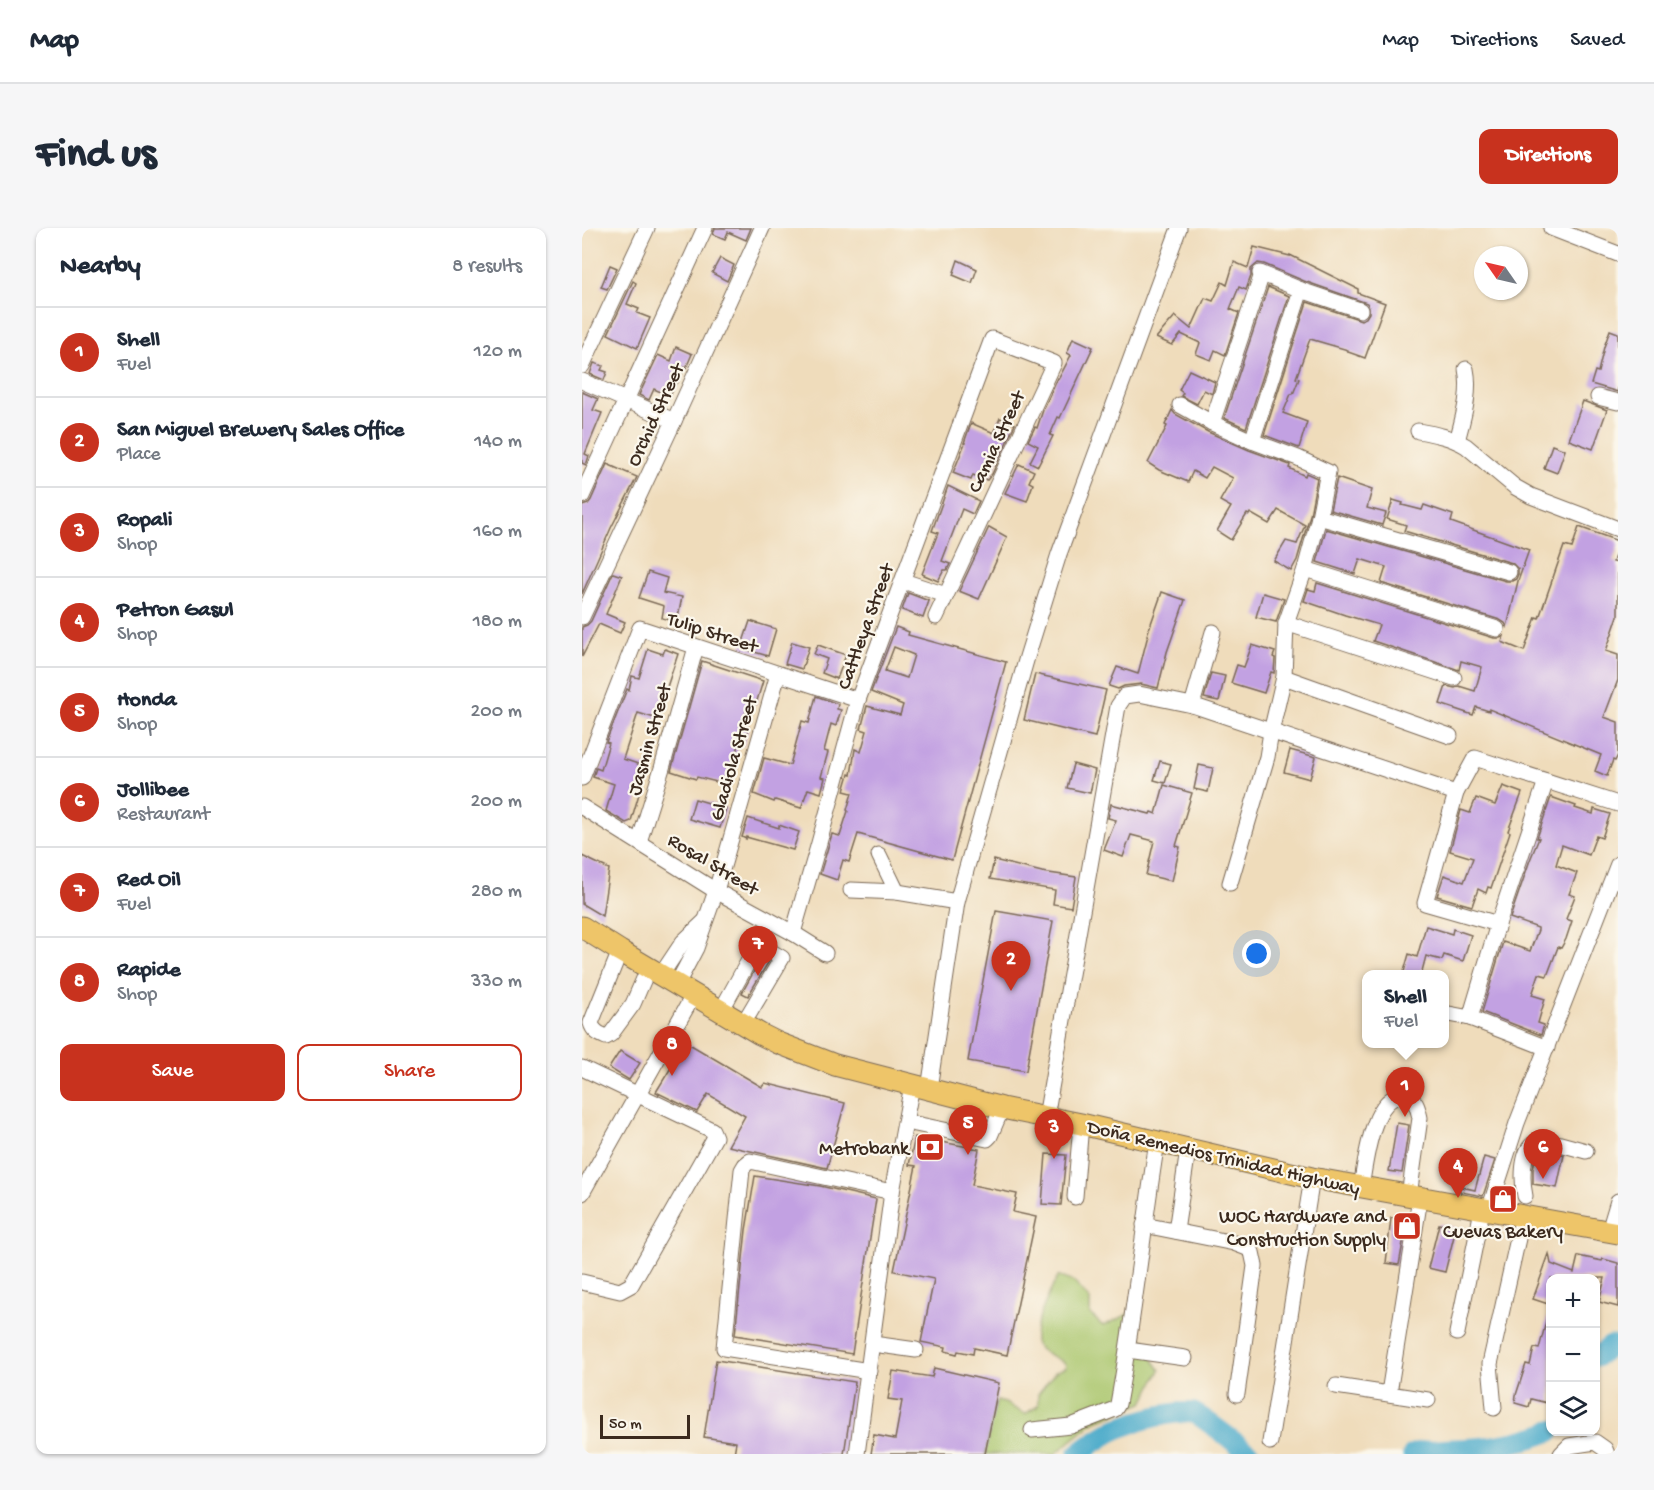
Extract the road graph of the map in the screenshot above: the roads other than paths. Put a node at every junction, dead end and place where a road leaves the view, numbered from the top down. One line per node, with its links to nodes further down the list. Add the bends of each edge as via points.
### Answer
1 (647, 228): 10 (street)
2 (705, 228): 14 (street)
3 (762, 228): 17 (street, Orchid Street)
4 (1179, 228): 54 (street, via 1059,554)
5 (1551, 228): 6 (street)
6 (1618, 254)
7 (1301, 290): 8 (street); 18 (street, via 1261,273); 20 (street)
8 (1359, 310)
9 (992, 339): 27 (street, Cattleya Street); 28 (street, Camia Street, via 1054,363)
10 (582, 366)
11 (1466, 369): 21 (street, via 1466,404)
12 (582, 381): 14 (street)
13 (1598, 397): 15 (street)
14 (626, 400): 17 (street); 22 (street)
15 (1618, 402)
16 (1180, 405): 18 (street)
17 (674, 420): 29 (street, Orchid Street)
18 (1212, 423): 20 (street)
19 (1418, 431): 21 (street)
20 (1252, 441): 23 (street, via 1328,472)
21 (1457, 441): 24 (street, via 1523,492)
22 (582, 496)
23 (1319, 516): 25 (street); 26 (street)
24 (1618, 529)
25 (1305, 569): 31 (street); 32 (street)
26 (1509, 572)
27 (903, 581): 28 (street); 38 (street, Cattleya Street)
28 (946, 596): 30 (street, Camia Street)
29 (582, 617)
30 (936, 617)
31 (1286, 623): 36 (street); 37 (street)
32 (1497, 629)
33 (1213, 632): 39 (street)
34 (696, 647): 35 (street, Tulip Street); 42 (street, Tulip Street, via 640,628); 47 (street, Jasmin Street)
35 (778, 674): 38 (street, Tulip Street); 52 (street, Gladiola Street)
36 (1284, 677): 40 (street); 41 (street)
37 (1454, 678)
38 (858, 700): 57 (street, Cattleya Street)
39 (1192, 705): 40 (street); 70 (street, via 1139,694 1125,696 1118,706)
40 (1270, 732): 44 (street); 50 (street, via 1267,757)
41 (1450, 735)
42 (582, 778)
43 (1546, 782): 44 (street, via 1475,758); 45 (street); 55 (street)
44 (1456, 793): 55 (street, via 1425,903)
45 (1618, 804)
46 (582, 807): 47 (street, Rosal Street)
47 (639, 842): 52 (street, Rosal Street)
48 (879, 855): 53 (street)
49 (1618, 864): 65 (street)
50 (1230, 883)
51 (851, 890): 53 (street)
52 (716, 891): 57 (street, Rosal Street); 60 (street, Gladiola Street, via 704,922 683,942)
53 (897, 892): 54 (street)
54 (957, 902): 67 (street)
55 (1498, 924): 63 (street)
56 (582, 927): 58 (highway, Doña Remedios Trinidad Highway)
57 (793, 933): 59 (street, Rosal Street)
58 (620, 951): 60 (highway, Doña Remedios Trinidad Highway); 60 (street, via 591,1023 599,1034 611,1034 633,1004)
59 (825, 953)
60 (670, 980): 61 (highway, Doña Remedios Trinidad Highway); 68 (street)
61 (721, 1011): 64 (highway, Doña Remedios Trinidad Highway); 64 (street, via 758,944 782,958)
62 (1449, 1014): 63 (street)
63 (1470, 1018): 65 (street)
64 (743, 1024): 67 (highway, Doña Remedios Trinidad Highway, via 778,1043 826,1061)
65 (1547, 1048): 84 (street)
66 (582, 1068): 68 (street)
67 (920, 1087): 69 (highway, Doña Remedios Trinidad Highway); 71 (street)
68 (638, 1094): 79 (street); 88 (street, via 712,1130 715,1137 631,1285 620,1291)
69 (1002, 1108): 70 (highway, Doña Remedios Trinidad Highway); 71 (street, via 987,1138)
70 (1046, 1117): 72 (highway, Doña Remedios Trinidad Highway)
71 (906, 1122): 78 (street)
72 (1081, 1124): 73 (highway, Doña Remedios Trinidad Highway); 80 (street)
73 (1157, 1142): 74 (highway, Doña Remedios Trinidad Highway); 85 (street)
74 (1188, 1150): 76 (highway, Doña Remedios Trinidad Highway); 86 (street)
75 (1586, 1151): 83 (street, via 1542,1139 1532,1144 1522,1173)
76 (1312, 1178): 77 (highway, Doña Remedios Trinidad Highway); 101 (street)
77 (1361, 1188): 81 (highway, Doña Remedios Trinidad Highway); 81 (street, via 1371,1134 1383,1105 1405,1096 1412,1098 1420,1118)
78 (892, 1192): 90 (street); 94 (street, via 750,1161 742,1170 724,1348)
79 (582, 1193)
80 (1075, 1197)
81 (1415, 1197): 84 (highway, Doña Remedios Trinidad Highway); 96 (street)
82 (1618, 1202): 87 (street)
83 (1524, 1206): 84 (highway, Doña Remedios Trinidad Highway); 87 (highway, Doña Remedios Trinidad Highway); 99 (street, via 1490,1364)
84 (1486, 1210): 89 (street)
85 (1144, 1225): 86 (street); 92 (street)
86 (1176, 1231): 97 (street, via 1233,1243 1252,1252 1255,1266)
87 (1613, 1232)
88 (582, 1282)
89 (1457, 1333)
90 (873, 1344): 91 (street); 94 (street)
91 (916, 1350)
92 (1128, 1350): 93 (street); 100 (street, via 1114,1409 1071,1426)
93 (1185, 1358)
94 (869, 1371): 102 (street)
95 (1336, 1386): 96 (street)
96 (1389, 1393): 98 (street)
97 (1237, 1394)
98 (1428, 1400)
99 (1494, 1408)
100 (1032, 1430)
101 (1270, 1442)
102 (857, 1454)
103 (1561, 1454): 104 (street, via 1569,1446 1595,1442)
104 (1607, 1454)

